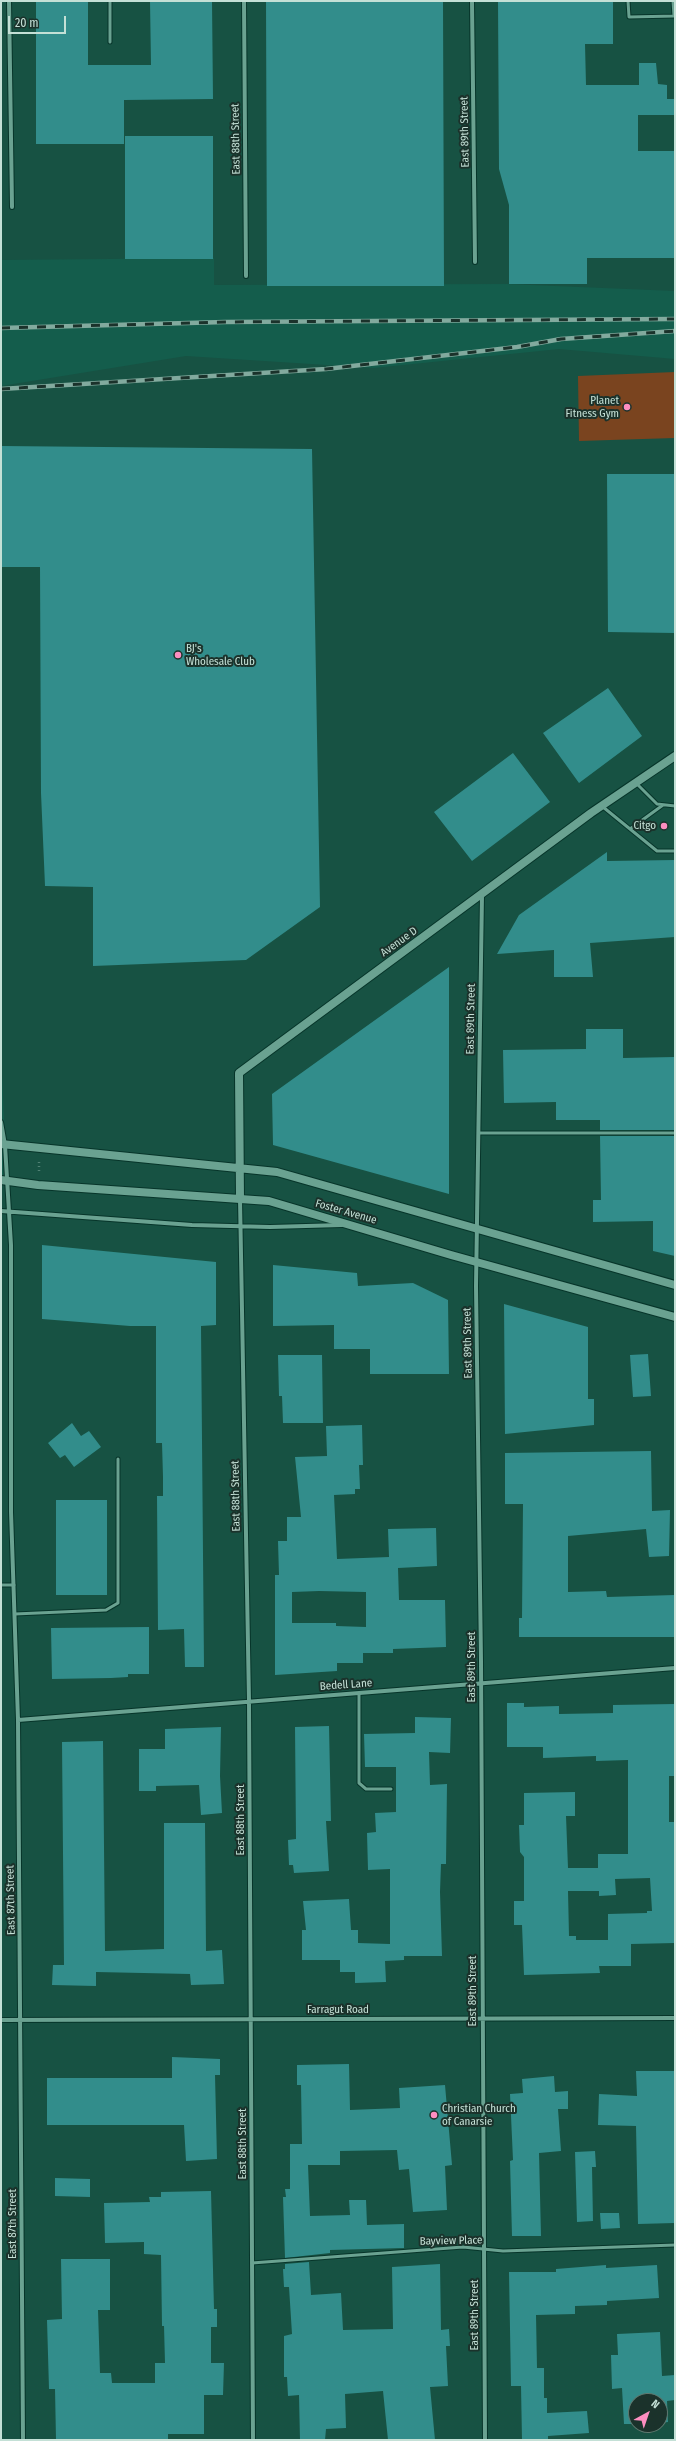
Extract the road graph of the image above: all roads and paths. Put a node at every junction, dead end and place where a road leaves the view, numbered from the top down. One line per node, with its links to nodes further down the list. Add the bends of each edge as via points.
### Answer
1 (9, 1): 9 (street)
2 (110, 1): 8 (lane)
3 (244, 1): 11 (street, East 88th Street)
4 (472, 1): 10 (street, East 89th Street)
5 (628, 1): 7 (lane, via 629,17)
6 (673, 1): 7 (lane)
7 (674, 16)
8 (110, 42)
9 (12, 207)
10 (475, 262)
11 (246, 276)
12 (675, 756): 13 (main road, Avenue D)
13 (635, 783): 14 (lane, via 657,804); 15 (main road, Avenue D)
14 (663, 805): 16 (lane); 17 (lane)
15 (602, 806): 17 (lane); 19 (main road, Avenue D)
16 (675, 806)
17 (630, 829): 18 (lane, via 657,851)
18 (675, 851)
19 (482, 894): 21 (street, East 89th Street); 25 (main road, Avenue D, via 239,1073)
20 (1, 1122): 23 (street, East 87th Street)
21 (479, 1133): 22 (lane); 33 (street, East 89th Street)
22 (675, 1133)
23 (2, 1144): 25 (main road, Foster Avenue); 27 (street, East 87th Street)
24 (39, 1156): 26 (path)
25 (238, 1167): 28 (main road, Avenue D); 33 (main road, Foster Avenue, via 277,1172)
26 (39, 1171)
27 (4, 1180): 28 (main road, Foster Avenue, via 38,1185); 30 (street, East 87th Street)
28 (240, 1199): 31 (main road, Foster Avenue, via 269,1201); 32 (street, East 88th Street)
29 (1, 1211): 30 (street)
30 (10, 1211): 32 (street); 39 (street, East 87th Street, via 11,1512)
31 (352, 1225): 32 (street); 34 (main road, Foster Avenue)
32 (240, 1227): 44 (street, East 88th Street)
33 (478, 1227): 34 (street, East 89th Street); 35 (main road, Foster Avenue)
34 (476, 1261): 36 (main road, Foster Avenue); 42 (street, East 89th Street)
35 (675, 1285)
36 (675, 1316)
37 (118, 1459): 40 (lane, via 118,1603 106,1610)
38 (1, 1585): 39 (lane)
39 (14, 1585): 40 (street, East 87th Street)
40 (15, 1614): 45 (street, East 87th Street)
41 (675, 1668): 42 (street, Bedell Lane)
42 (481, 1684): 43 (street, Bedell Lane); 47 (street, East 89th Street)
43 (360, 1693): 44 (street, Bedell Lane); 46 (lane, via 359,1783 366,1789)
44 (249, 1701): 45 (street, Bedell Lane); 50 (street, East 88th Street)
45 (18, 1720): 51 (street, East 87th Street)
46 (392, 1789)
47 (482, 2018): 48 (street, Farragut Road); 50 (street, Farragut Road); 53 (street, East 89th Street)
48 (675, 2018)
49 (1, 2020): 51 (street, Farragut Road)
50 (251, 2020): 51 (street, Farragut Road); 54 (street, East 88th Street)
51 (21, 2021): 55 (street, East 87th Street)
52 (675, 2245): 53 (lane, Bayview Place, via 503,2251)
53 (484, 2248): 54 (lane, Bayview Place, via 463,2247); 57 (street, East 89th Street)
54 (252, 2262): 56 (street, East 88th Street)
55 (23, 2440)
56 (253, 2440)
57 (485, 2440)

